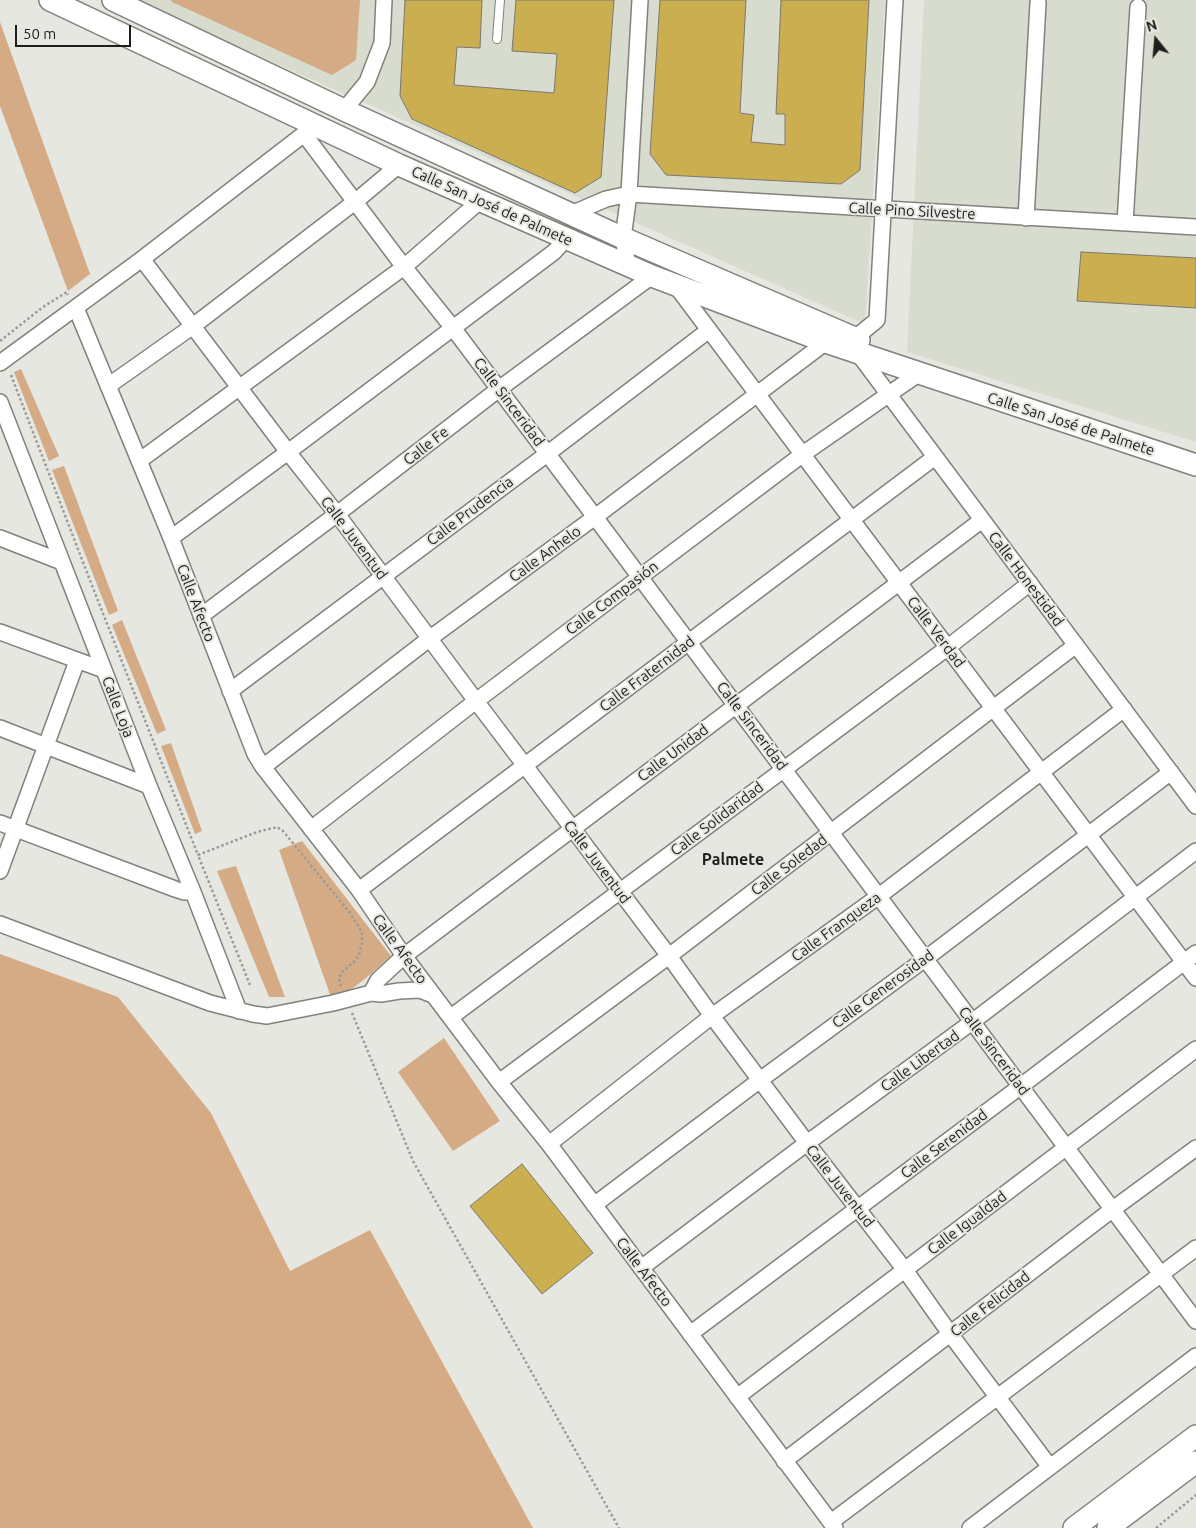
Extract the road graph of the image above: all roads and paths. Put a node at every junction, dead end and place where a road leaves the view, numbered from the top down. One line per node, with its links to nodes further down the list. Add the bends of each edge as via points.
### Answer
1 (50, 0): 10 (street, Calle San José de Palmete)
2 (384, 0): 11 (street, via 382,44 367,82)
3 (500, 0): 9 (lane)
4 (640, 0): 15 (street)
5 (896, 0): 18 (street)
6 (122, 2): 10 (street); 11 (street, Calle San José de Palmete)
7 (1038, 3): 20 (street)
8 (1138, 7): 21 (street)
9 (497, 39)
10 (135, 40): 12 (street, Calle San José de Palmete)
11 (344, 110): 12 (street); 13 (street, Calle San José de Palmete)
12 (308, 128): 13 (street); 14 (street, Calle San José de Palmete); 17 (street, Calle Sinceridad); 25 (street)
13 (409, 140): 19 (street, Calle San José de Palmete)
14 (399, 165): 16 (street, Calle San José de Palmete); 17 (street)
15 (629, 194): 18 (street, Calle Pino Silvestre); 19 (street, Calle Pino Silvestre, via 606,199); 23 (street)
16 (481, 200): 24 (street, Calle San José de Palmete); 27 (street)
17 (356, 201): 27 (street, Calle Sinceridad); 31 (street)
18 (883, 210): 20 (street, Calle Pino Silvestre); 36 (street, via 877,320)
19 (571, 214): 23 (street, Calle San José de Palmete)
20 (1026, 218): 21 (street, Calle Pino Silvestre)
21 (1125, 223): 22 (street, Calle Pino Silvestre)
22 (1196, 227)
23 (623, 238): 26 (street); 36 (street, Calle San José de Palmete)
24 (566, 239): 26 (street, Calle San José de Palmete); 32 (street, via 554,252)
25 (142, 259): 30 (street); 31 (street, Calle Juventud)
26 (628, 266): 28 (street, Calle San José de Palmete)
27 (404, 267): 32 (street, Calle Sinceridad); 41 (street)
28 (652, 276): 29 (street, Calle San José de Palmete); 42 (street, Calle Fe)
29 (676, 286): 33 (street, Calle Verdad); 35 (street, Calle San José de Palmete)
30 (72, 302): 34 (path, via 66,292); 37 (street); 40 (street, Calle Afecto)
31 (193, 326): 40 (street); 41 (street, Calle Juventud)
32 (453, 328): 42 (street, Calle Sinceridad); 46 (street)
33 (709, 330): 43 (street, Calle Verdad); 47 (street, Calle Prudencia)
34 (0, 341)
35 (826, 342): 36 (street, Calle San José de Palmete); 43 (street, Calle Anhelo)
36 (856, 345): 38 (street, Calle San José de Palmete); 39 (street, Calle San José de Palmete); 44 (street, Calle Honestidad)
37 (2, 361): 92 (path)
38 (918, 374): 39 (street, Calle San José de Palmete); 44 (street, Calle Compasión)
39 (947, 382): 51 (street, Calle San José de Palmete)
40 (108, 386): 50 (street, Calle Afecto)
41 (240, 387): 46 (street, Calle Juventud); 50 (street)
42 (499, 389): 47 (street, Calle Sinceridad); 52 (street, Calle Fe)
43 (758, 394): 48 (street, Calle Verdad); 53 (street, Calle Anhelo)
44 (889, 395): 48 (street, Calle Compasión); 49 (street, Calle Honestidad)
45 (0, 402): 58 (street, Calle Loja)
46 (288, 452): 52 (street, Calle Juventud); 57 (street)
47 (547, 454): 53 (street, Calle Sinceridad); 59 (street, Calle Prudencia)
48 (803, 454): 54 (street, Calle Verdad); 60 (street, Calle Compasión)
49 (935, 457): 54 (street, Calle Fraternidad); 55 (street, Calle Honestidad)
50 (139, 461): 57 (street, Calle Afecto)
51 (1196, 465)
52 (337, 514): 59 (street, Calle Juventud); 63 (street, Calle Fe)
53 (596, 517): 60 (street, Calle Sinceridad); 65 (street, Calle Anhelo)
54 (852, 519): 61 (street, Calle Verdad); 66 (street, Calle Fraternidad)
55 (982, 520): 61 (street, Calle Unidad); 62 (street, Calle Honestidad)
56 (0, 538): 58 (street)
57 (171, 538): 63 (street, Calle Afecto)
58 (62, 562): 70 (street, Calle Loja)
59 (383, 577): 65 (street, Calle Juventud); 71 (street, Calle Prudencia)
60 (640, 577): 66 (street, Calle Sinceridad); 72 (street, Calle Compasión)
61 (899, 582): 68 (street, Calle Verdad); 73 (street, Calle Unidad)
62 (1030, 583): 67 (street, Calle Honestidad); 68 (street, Calle Solidaridad)
63 (201, 616): 71 (street, Calle Afecto)
64 (0, 632): 69 (street)
65 (429, 639): 72 (street, Calle Juventud); 79 (street, Calle Anhelo)
66 (689, 642): 73 (street, Calle Sinceridad); 78 (street, Calle Fraternidad)
67 (1076, 645): 74 (street, Calle Soledad); 75 (street, Calle Honestidad)
68 (947, 648): 74 (street, Calle Verdad); 80 (street, Calle Solidaridad)
69 (78, 661): 70 (street); 77 (street)
70 (104, 670): 83 (street, Calle Loja)
71 (230, 691): 79 (street, Calle Afecto)
72 (476, 701): 78 (street, Calle Juventud); 87 (street, Calle Compasión)
73 (735, 706): 80 (street, Calle Sinceridad); 88 (street, Calle Unidad)
74 (994, 708): 81 (street, Calle Verdad); 89 (street, Calle Soledad)
75 (1124, 710): 81 (street, Calle Franqueza); 82 (street, Calle Honestidad)
76 (0, 728): 77 (street)
77 (47, 746): 83 (street); 86 (street)
78 (524, 765): 88 (street, Calle Juventud); 94 (street, Calle Fraternidad)
79 (263, 767): 87 (street, Calle Afecto)
80 (784, 769): 89 (street, Calle Sinceridad); 96 (street, Calle Solidaridad)
81 (1041, 772): 90 (street, Calle Verdad); 97 (street, Calle Franqueza)
82 (1171, 772): 84 (street, Calle Honestidad); 90 (street, Calle Generosidad)
83 (149, 786): 95 (street, Calle Loja)
84 (1196, 806)
85 (0, 823): 86 (street)
86 (15, 828): 93 (street); 95 (street, via 175,889)
87 (311, 829): 94 (street, Calle Afecto)
88 (573, 829): 96 (street, Calle Juventud); 100 (street, Calle Unidad)
89 (831, 832): 97 (street, Calle Sinceridad); 101 (street, Calle Soledad)
90 (1088, 834): 98 (street, Calle Verdad); 103 (street, Calle Generosidad)
91 (1196, 851): 98 (street, Calle Libertad)
92 (198, 855): 105 (path); 108 (path, via 269,828 277,827 283,831 362,932 359,955 339,978)
93 (0, 871)
94 (358, 890): 100 (street, Calle Afecto)
95 (194, 892): 109 (street, Calle Loja)
96 (619, 892): 101 (street, Calle Juventud); 111 (street, Calle Solidaridad)
97 (879, 896): 103 (street, Calle Sinceridad); 110 (street, Calle Franqueza)
98 (1136, 898): 102 (street, Calle Verdad); 112 (street, Calle Libertad)
99 (0, 924): 109 (street)
100 (404, 956): 106 (street, Calle Unidad, via 378,980); 107 (street, Calle Afecto)
101 (669, 956): 110 (street, Calle Juventud); 115 (street, Calle Soledad)
102 (1190, 957): 104 (street, Calle Verdad); 116 (street, Calle Serenidad)
103 (925, 959): 112 (street, Calle Sinceridad); 114 (street, Calle Generosidad)
104 (1196, 978)
105 (250, 985)
106 (371, 993): 107 (street, via 420,990); 108 (street)
107 (433, 995): 111 (street, Calle Afecto)
108 (346, 999): 109 (street, via 267,1016); 140 (path, via 413,1160)
109 (239, 1012)
110 (712, 1016): 114 (street, Calle Juventud); 118 (street, Calle Franqueza)
111 (451, 1017): 115 (street, Calle Afecto)
112 (972, 1022): 116 (street, Calle Sinceridad); 117 (street, Calle Libertad)
113 (1196, 1049): 119 (street, Calle Igualdad)
114 (760, 1080): 117 (street, Calle Juventud); 121 (street, Calle Generosidad)
115 (499, 1082): 118 (street, Calle Afecto)
116 (1021, 1086): 119 (street, Calle Sinceridad); 122 (street, Calle Serenidad)
117 (807, 1143): 122 (street, Calle Juventud); 125 (street, Calle Libertad)
118 (548, 1144): 121 (street, Calle Afecto)
119 (1067, 1148): 123 (street, Calle Sinceridad); 126 (street, Calle Igualdad)
120 (1196, 1148): 123 (street, Calle Felicidad)
121 (594, 1205): 125 (street, Calle Afecto)
122 (858, 1208): 126 (street, Calle Juventud); 129 (street, Calle Serenidad)
123 (1113, 1209): 127 (street, Calle Sinceridad); 130 (street, Calle Felicidad)
124 (1196, 1248): 127 (street)
125 (641, 1268): 129 (street, Calle Afecto)
126 (905, 1270): 130 (street, Calle Juventud); 133 (street, Calle Igualdad)
127 (1161, 1274): 128 (street, Calle Sinceridad); 132 (street)
128 (1196, 1321)
129 (690, 1334): 133 (street, Calle Afecto)
130 (951, 1334): 132 (street, Calle Juventud); 135 (street, Calle Felicidad)
131 (1196, 1356): 137 (street)
132 (997, 1396): 137 (street, Calle Juventud); 139 (street)
133 (737, 1397): 135 (street, Calle Afecto)
134 (1196, 1436): 142 (street)
135 (784, 1461): 139 (street, Calle Afecto)
136 (1196, 1462): 143 (street)
137 (1050, 1467): 141 (street)
138 (1196, 1495): 144 (path)
139 (833, 1525)
140 (618, 1528)
141 (970, 1528)
142 (1074, 1528)
143 (1108, 1528)
144 (1156, 1528)

